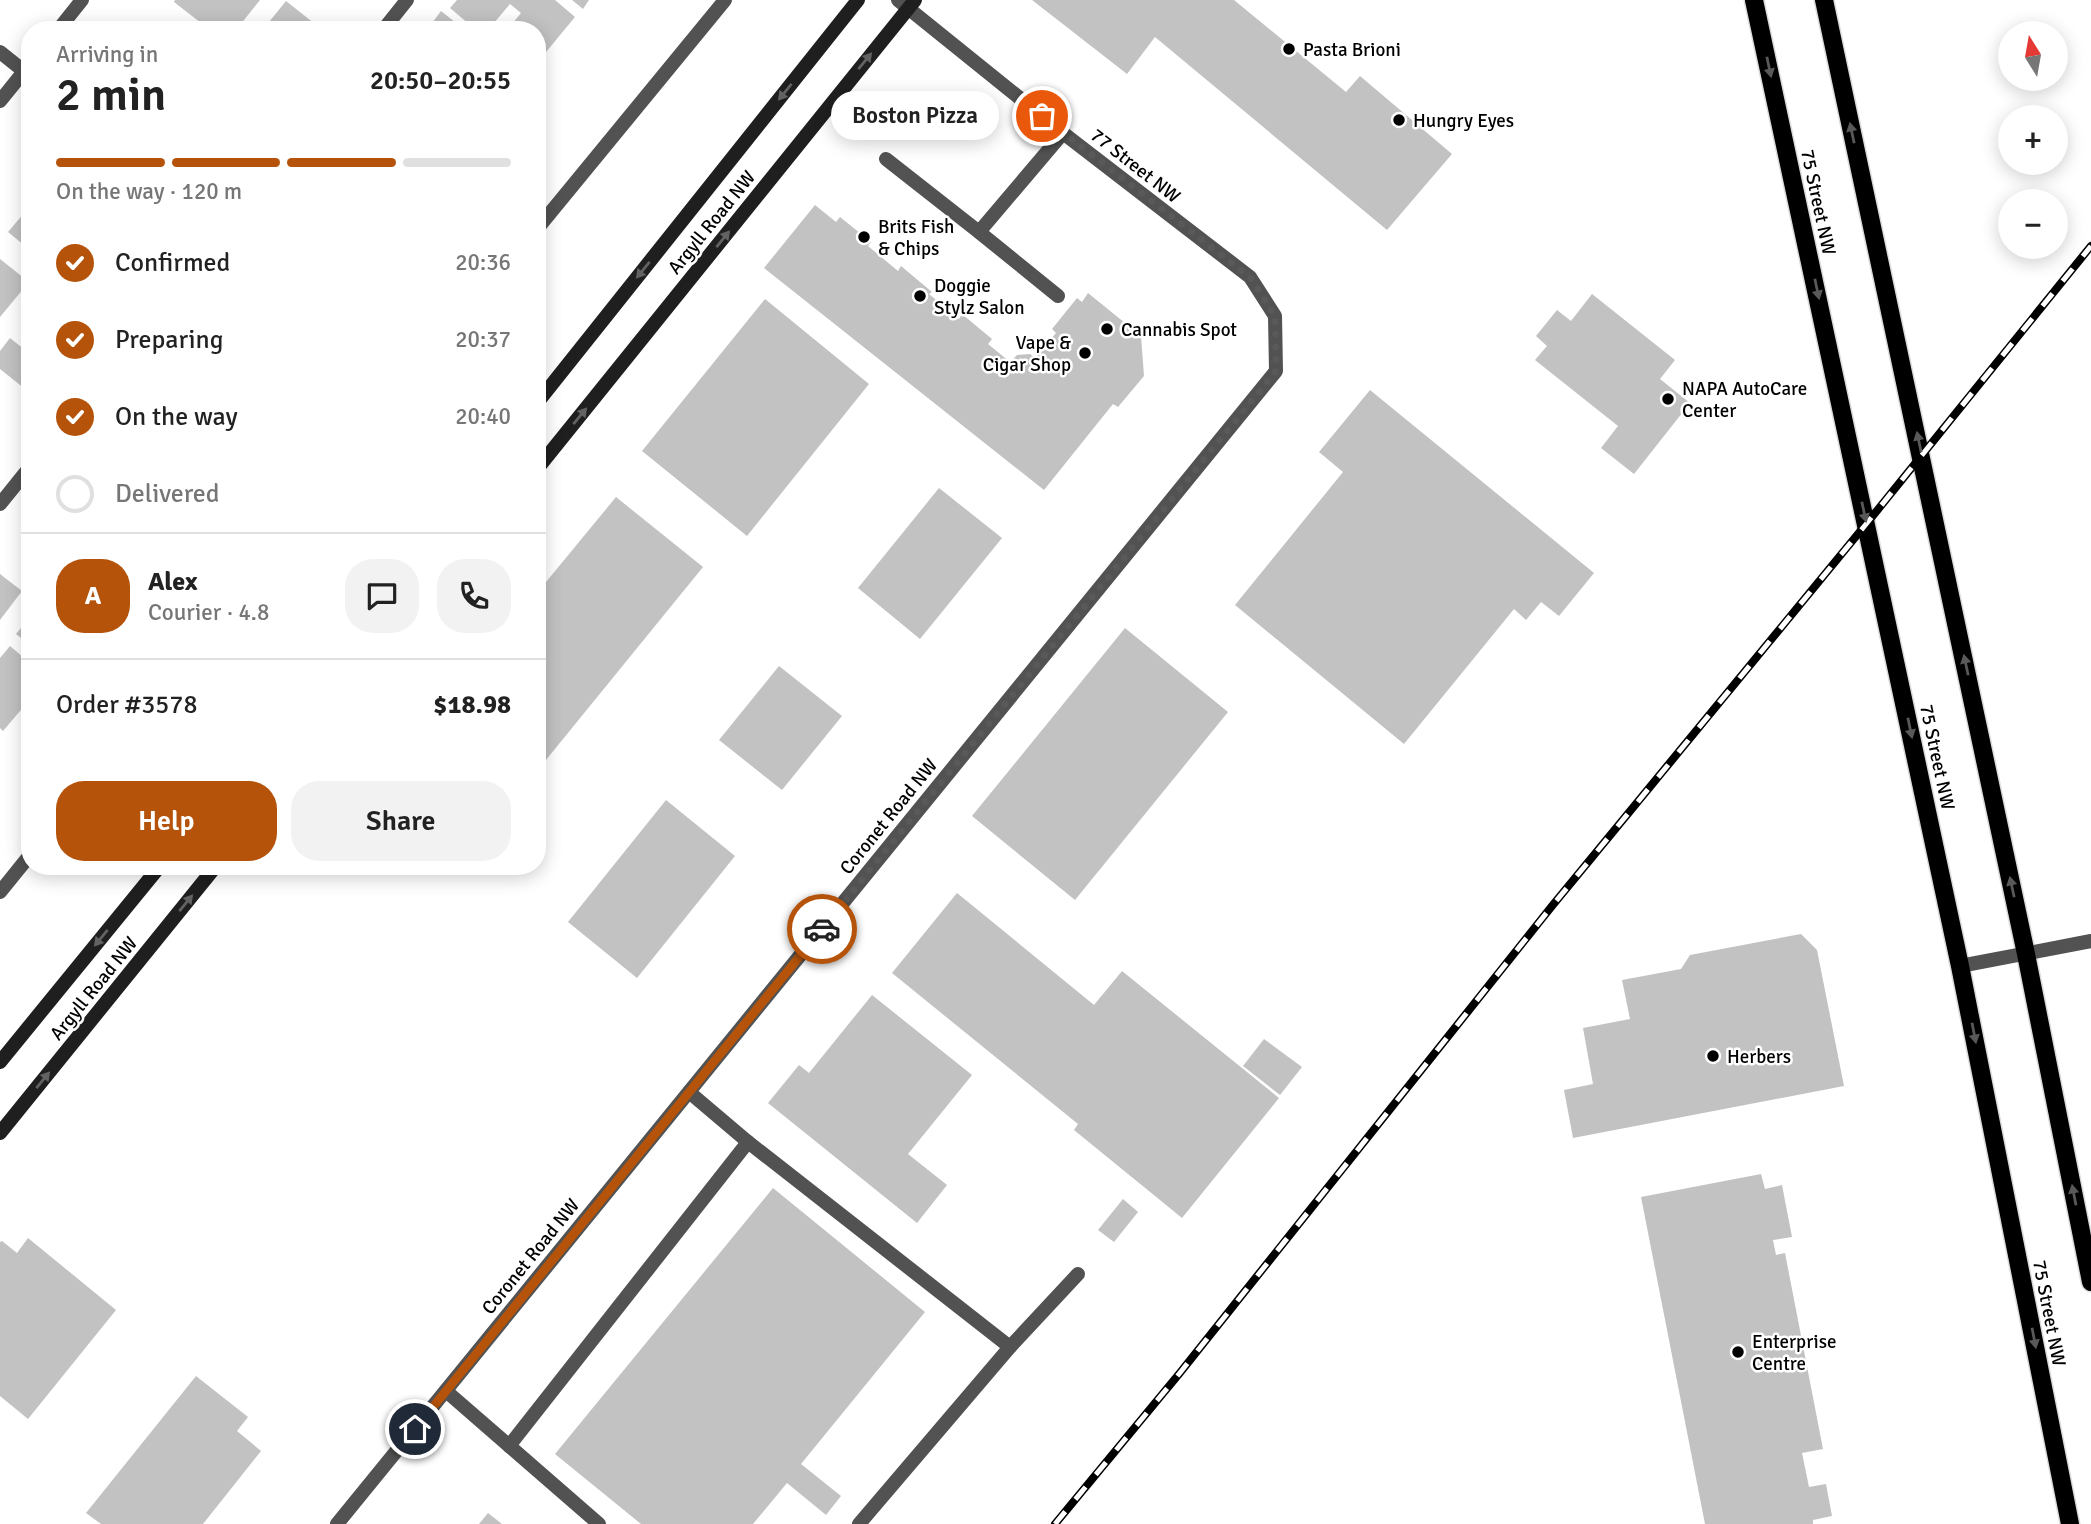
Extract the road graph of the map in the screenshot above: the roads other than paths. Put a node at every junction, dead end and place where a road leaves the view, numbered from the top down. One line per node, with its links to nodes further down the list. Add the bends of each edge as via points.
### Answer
1 (82, 0): 8 (street)
2 (407, 0): 9 (street)
3 (725, 0): 16 (street)
4 (858, 0): 20 (main road, Argyll Road NW, one-way to 20)
5 (1754, 0): 30 (main road, 75 Street NW, one-way to 30)
6 (1824, 0): 29 (main road, one-way to 6)
7 (907, 3): 14 (street, 77 Street NW); 21 (main road, Argyll Road NW, one-way to 7)
8 (65, 21)
9 (390, 21)
10 (0, 52): 11 (street)
11 (21, 66)
12 (21, 78): 13 (street)
13 (0, 101)
14 (1063, 133): 17 (street); 19 (street, 77 Street NW, via 1250,277)
15 (886, 159): 17 (street)
16 (546, 218)
17 (979, 232): 18 (street)
18 (1058, 296)
19 (1275, 316): 32 (street, Coronet Road NW, via 1276,371)
20 (546, 392)
21 (546, 458)
22 (21, 478): 23 (street)
23 (0, 504)
24 (21, 866): 27 (street)
25 (153, 875): 31 (main road, Argyll Road NW, one-way to 31)
26 (209, 875): 33 (main road, Argyll Road NW, one-way to 26)
27 (0, 892)
28 (2091, 941): 29 (street)
29 (2026, 954): 30 (street); 36 (main road, one-way to 29)
30 (1961, 966): 43 (main road, 75 Street NW, one-way to 43)
31 (0, 1062)
32 (689, 1092): 34 (street); 38 (street, Coronet Road NW)
33 (0, 1133)
34 (748, 1142): 37 (street); 39 (street)
35 (1078, 1274): 37 (street)
36 (2091, 1282)
37 (1010, 1347): 42 (street)
38 (446, 1391): 39 (street); 40 (street, Coronet Road NW)
39 (509, 1446): 41 (street)
40 (337, 1524)
41 (600, 1524)
42 (859, 1524)
43 (2070, 1524)

